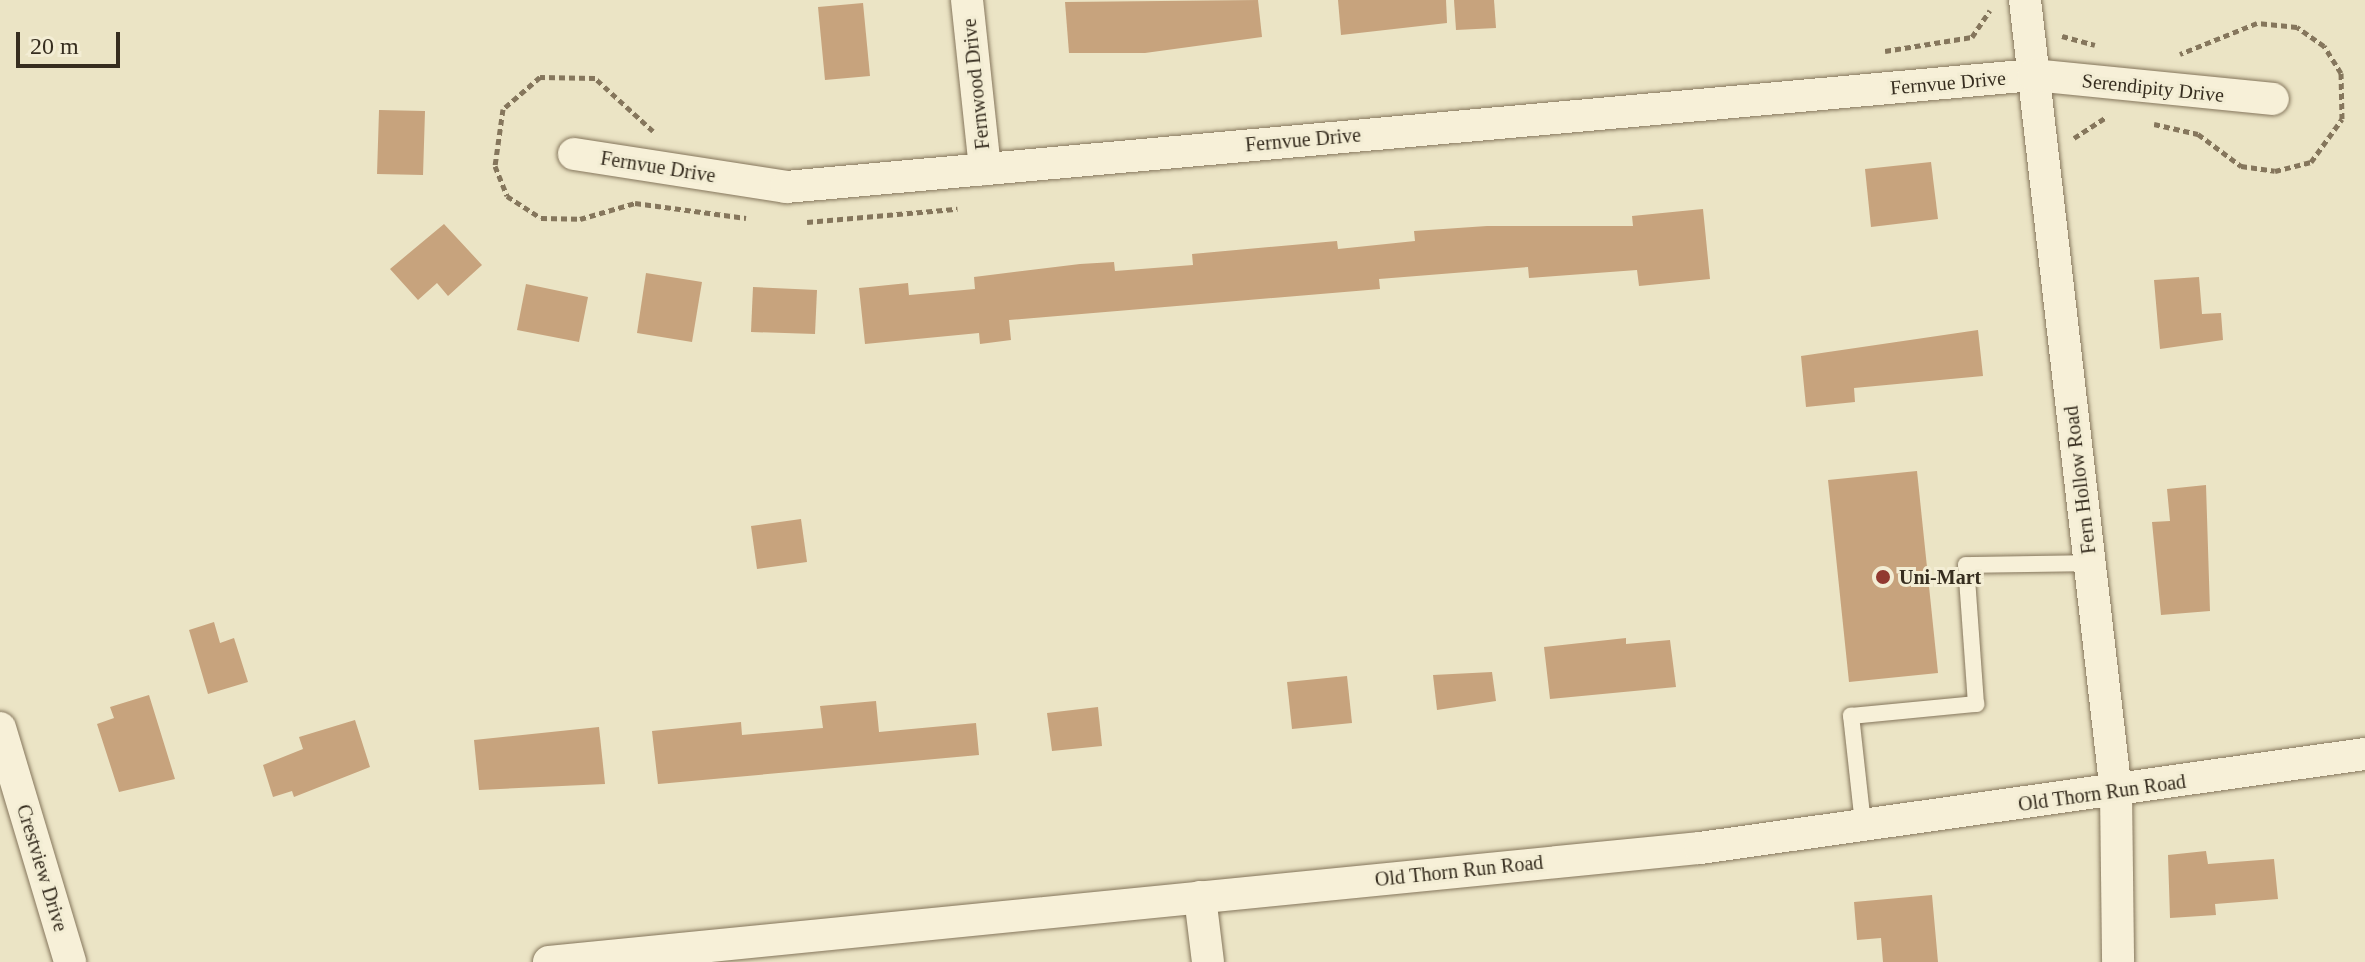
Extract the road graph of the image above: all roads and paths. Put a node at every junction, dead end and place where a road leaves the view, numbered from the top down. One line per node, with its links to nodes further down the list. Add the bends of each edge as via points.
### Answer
1 (967, 0): 7 (street, Fernwood Drive)
2 (2015, 1): 3 (path, via 1991,3 1972,37); 4 (street, Fern Hollow Road)
3 (1868, 53)
4 (2033, 75): 5 (street, Serendipity Drive); 7 (street, Fernvue Drive); 8 (street, Fern Hollow Road)
5 (2273, 99)
6 (574, 154): 7 (street, Fernvue Drive, via 786,187)
7 (985, 169)
8 (2090, 563): 11 (street, Fern Hollow Road); 12 (lane, via 1966,565 1976,704 1851,716)
9 (0, 728): 15 (street, Crestview Drive)
10 (2365, 754): 11 (street, Old Thorn Run Road)
11 (2116, 792): 12 (street, Old Thorn Run Road); 18 (street, Fern Hollow Road)
12 (1863, 824): 13 (street, Old Thorn Run Road, via 1700,848)
13 (1200, 897): 14 (street, Old Thorn Run Road); 17 (street)
14 (698, 955): 16 (street, Old Thorn Run Road)
15 (70, 962)
16 (549, 962)
17 (1208, 962)
18 (2118, 962)

